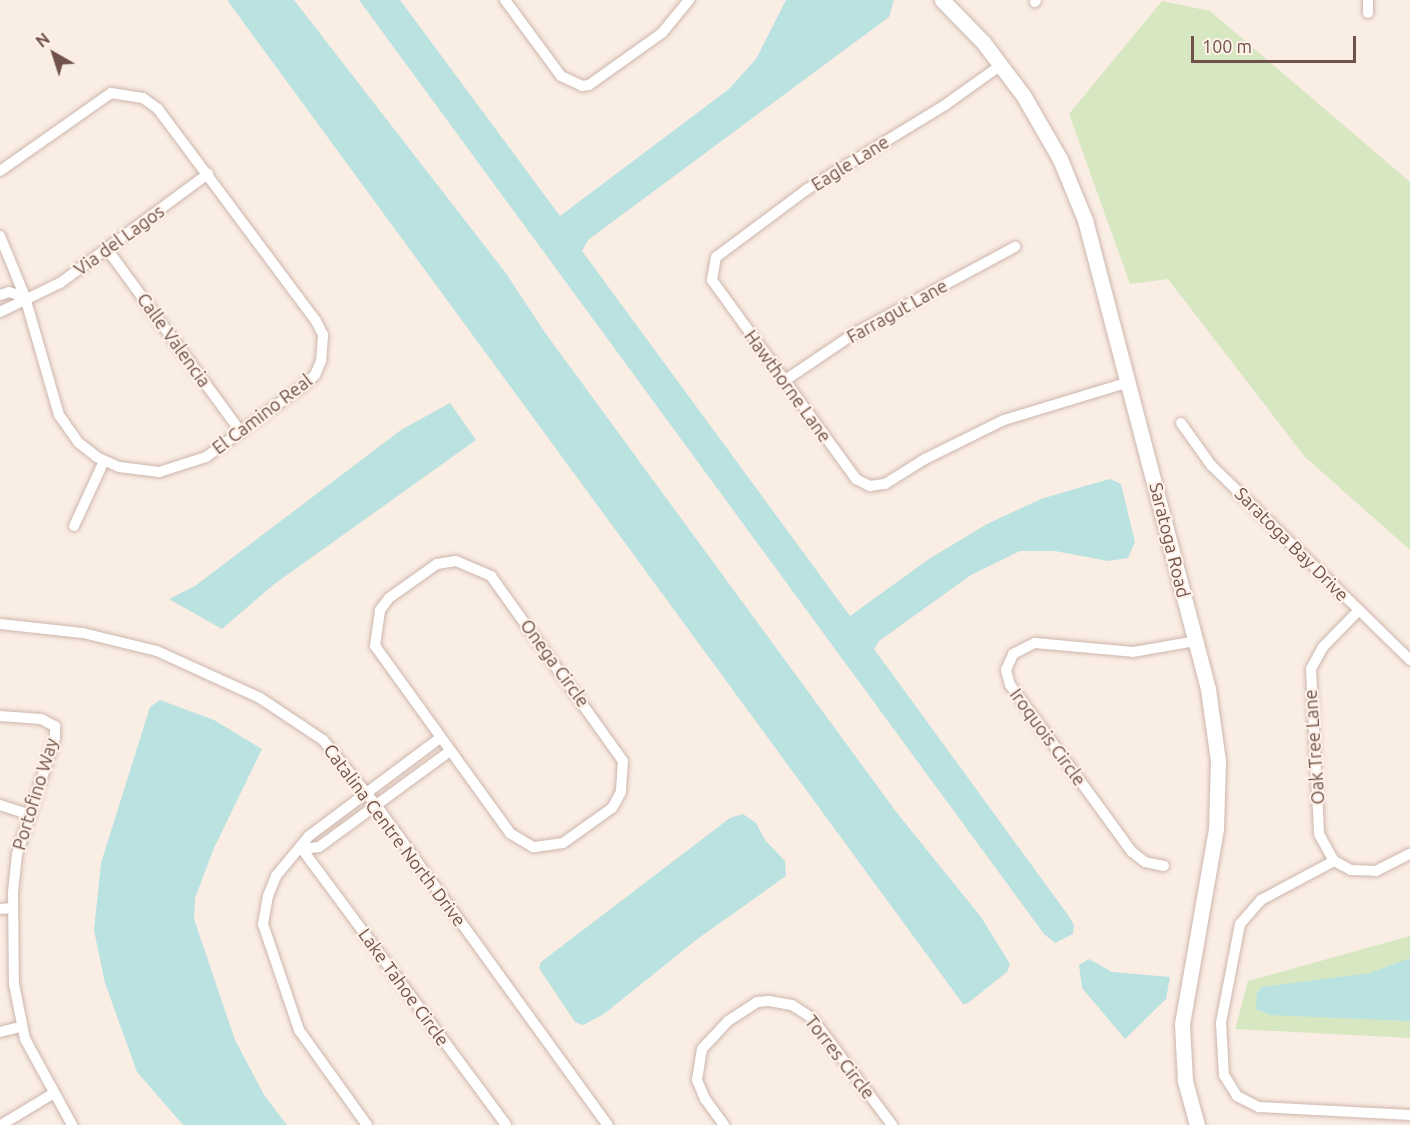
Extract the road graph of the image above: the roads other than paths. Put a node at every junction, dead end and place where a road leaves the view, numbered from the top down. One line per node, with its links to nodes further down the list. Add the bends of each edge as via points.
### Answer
1 (505, 0): 2 (street, via 566,82 589,85 662,33)
2 (689, 0)
3 (942, 0): 6 (street, Saratoga Road)
4 (1368, 0): 5 (street)
5 (1368, 13)
6 (1001, 65): 12 (street, Eagle Lane, via 945,105 806,190 716,257); 17 (street, Saratoga Road, via 1042,126 1071,185 1096,255)
7 (0, 171): 8 (street, El Camino Real, via 95,101 111,93 126,92 144,98 158,109)
8 (208, 174): 11 (street, Via del Lagos); 19 (street, El Camino Real, via 323,334 323,354 315,375)
9 (0, 236): 14 (street, El Camino Real)
10 (1015, 247): 16 (street, Farragut Lane, via 855,333)
11 (107, 249): 14 (street, Via del Lagos, via 60,283); 19 (street, Calle Valencia)
12 (711, 272): 16 (street, Hawthorne Lane, via 716,288)
13 (0, 295): 14 (street, Via del Lagos, via 9,292)
14 (25, 297): 15 (street, Via del Lagos, via 17,306); 20 (street, El Camino Real, via 59,415 78,442)
15 (0, 312)
16 (784, 381): 17 (street, Hawthorne Lane, via 856,479 878,487 1004,420)
17 (1129, 382): 24 (street, Saratoga Road)
18 (1181, 423): 22 (street, Saratoga Bay Drive, via 1211,465)
19 (240, 432): 20 (street, El Camino Real, via 206,457 176,470 143,472)
20 (104, 461): 21 (street)
21 (74, 526)
22 (1359, 610): 25 (street, Saratoga Bay Drive); 35 (street, Oak Tree Lane, via 1317,654 1309,677 1317,751 1318,834)
23 (0, 624): 29 (street, Catalina Centre North Drive, via 46,627 120,641 227,680 323,740)
24 (1196, 641): 36 (street, Iroquois Circle, via 1133,652 1035,643 1013,654 1006,670 1010,686 1132,852 1145,862); 51 (street, Saratoga Road, via 1214,723 1218,795 1212,863 1182,1024 1185,1081)
25 (1410, 660)
26 (0, 716): 32 (street, Portofino Way, via 41,719 55,726)
27 (440, 738): 28 (street, Onega Circle); 28 (street, Onega Circle, via 381,657 374,634 380,610 390,598 437,564 456,561 491,576 618,750 625,775 612,808 563,843 532,847 510,833); 29 (street)
28 (450, 751): 31 (street)
29 (365, 792): 31 (street, Catalina Centre North Drive); 33 (street, via 309,836)
30 (0, 805): 32 (street)
31 (376, 806): 33 (street, via 319,847); 48 (street, Catalina Centre North Drive)
32 (30, 815): 37 (street, Portofino Way, via 17,854)
33 (302, 849): 46 (street, via 276,876 263,924 299,1030); 47 (street, Lake Tahoe Circle)
34 (1410, 854): 35 (street, via 1384,869 1368,872 1351,870)
35 (1334, 861): 43 (street, via 1261,900 1240,924 1221,1023 1224,1075 1238,1096 1259,1107)
36 (1164, 866)
37 (13, 908): 38 (street); 39 (street, Portofino Way, via 14,984)
38 (0, 909)
39 (20, 1026): 40 (street); 41 (street, Portofino Way)
40 (0, 1032)
41 (54, 1093): 44 (street); 45 (street, Portofino Way)
42 (1410, 1115): 43 (street)
43 (1396, 1120)
44 (1, 1123)
45 (72, 1125)
46 (367, 1125)
47 (506, 1125)
48 (608, 1125)
49 (724, 1125): 50 (street, Torres Circle, via 700,1090 698,1059 707,1040 728,1021 757,1002 769,1001 792,1005 812,1018)
50 (892, 1125)
51 (1197, 1125)

